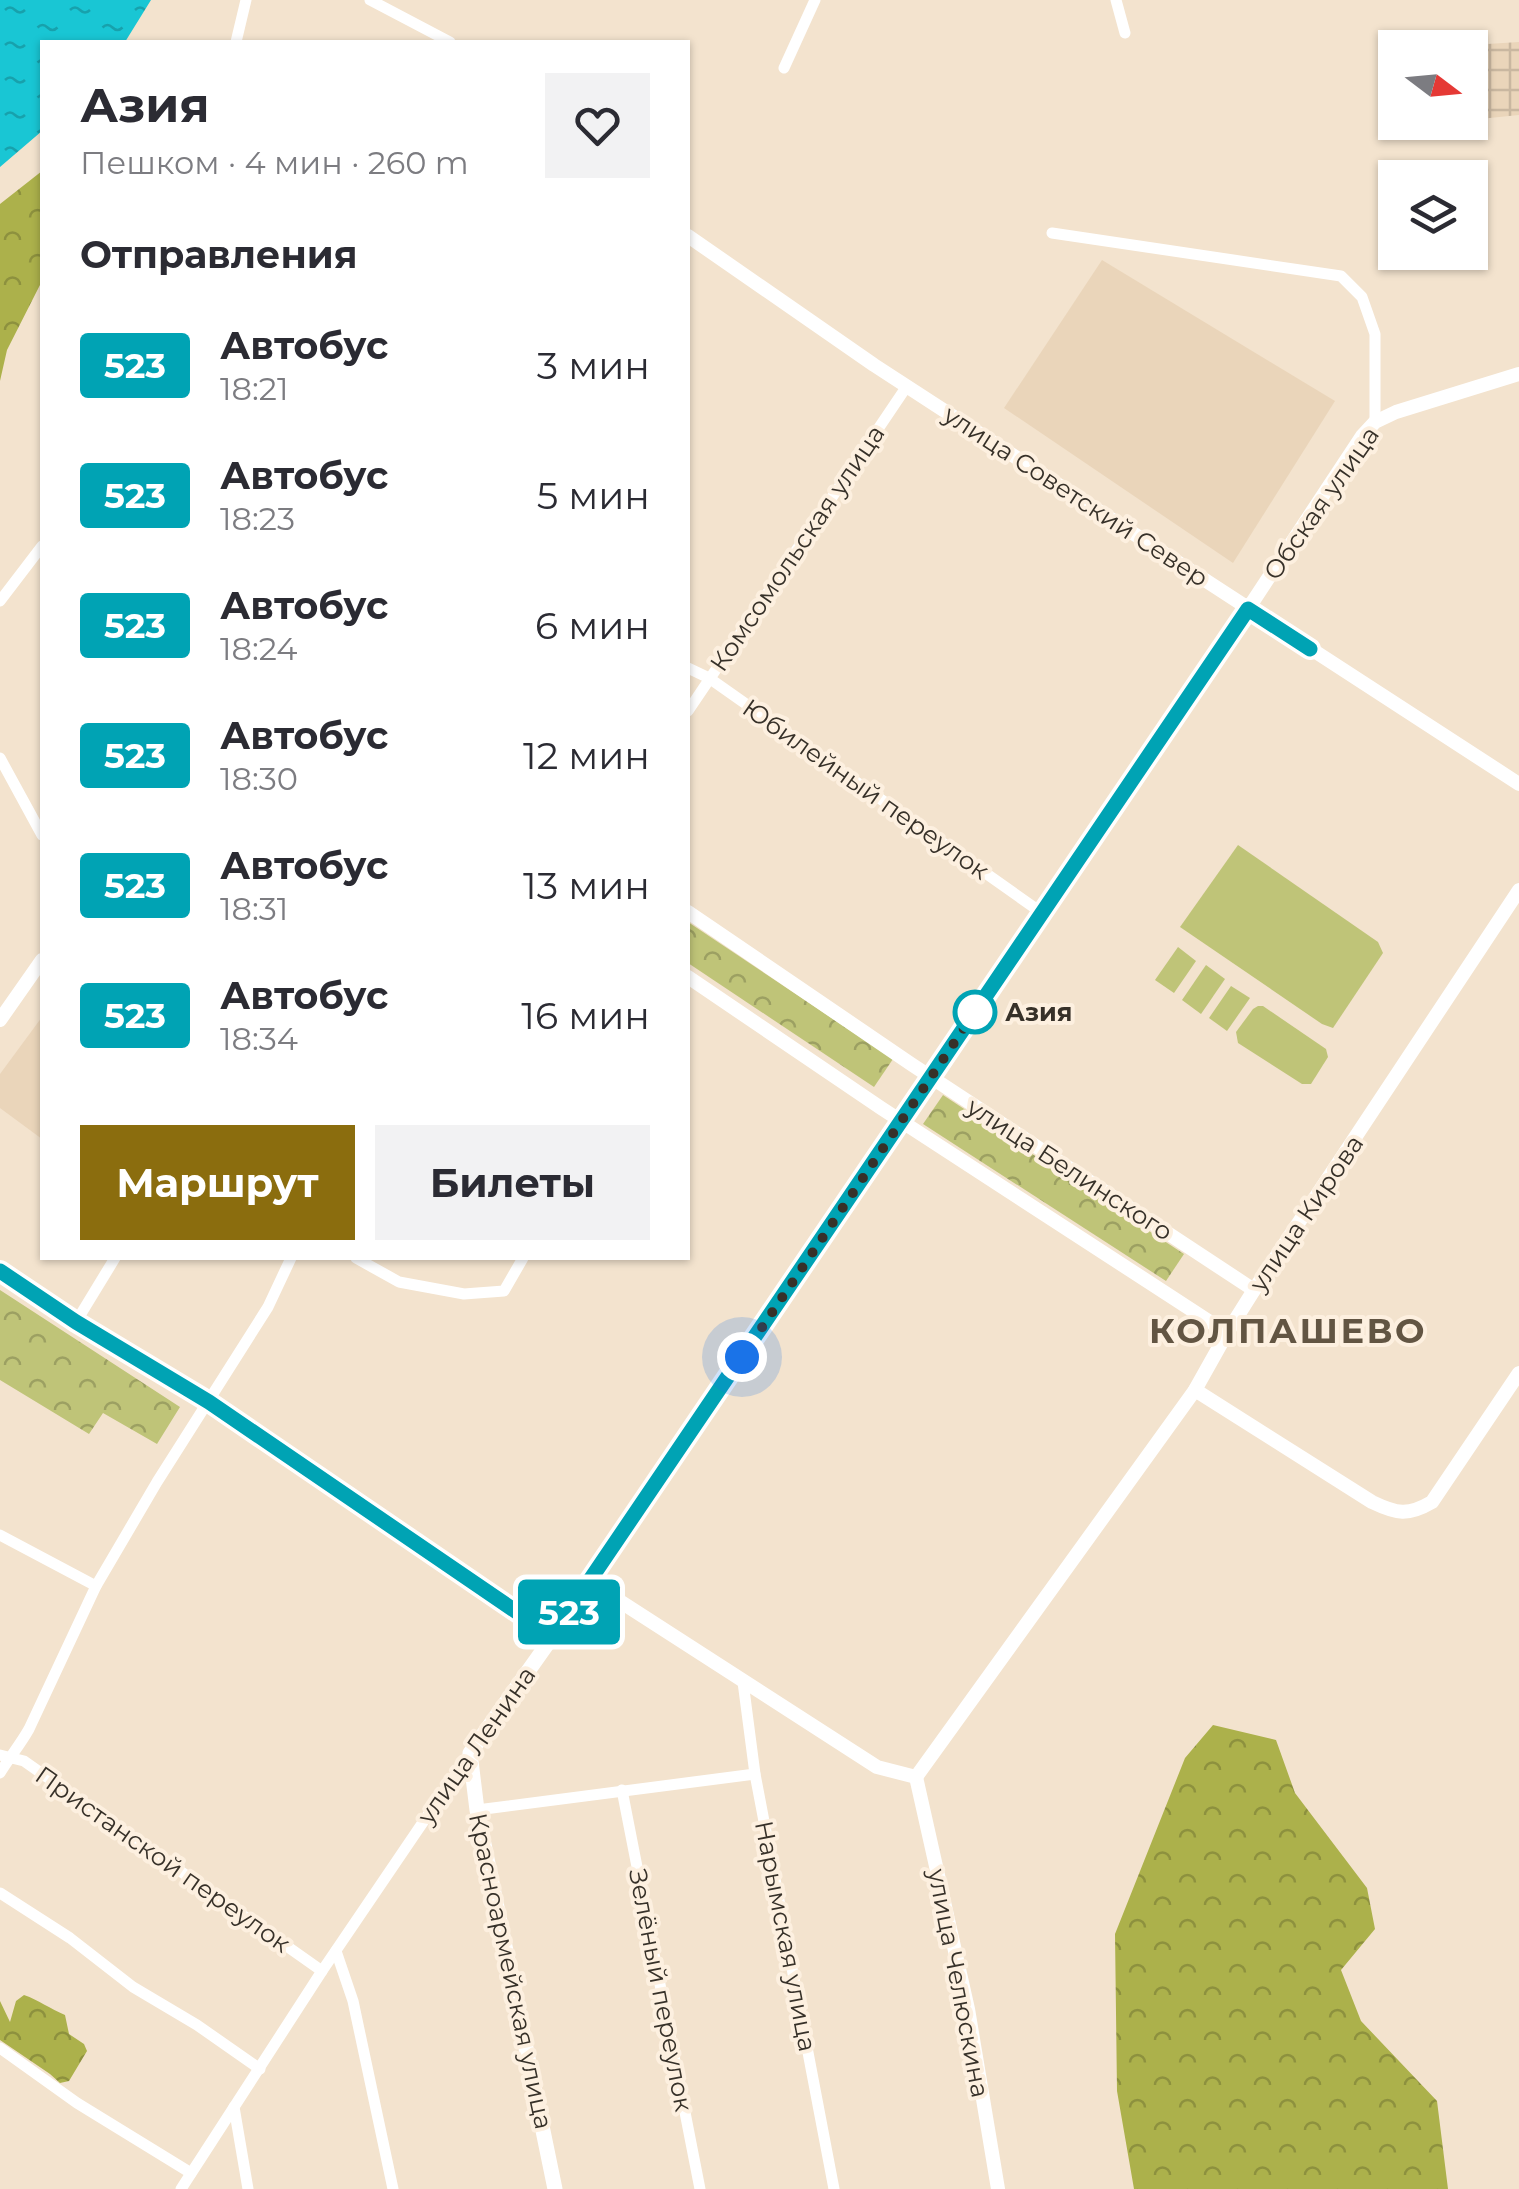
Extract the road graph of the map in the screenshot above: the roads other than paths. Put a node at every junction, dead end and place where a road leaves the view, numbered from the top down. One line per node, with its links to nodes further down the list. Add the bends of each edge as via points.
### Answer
1 (246, 0): 6 (street)
2 (370, 0): 7 (street)
3 (815, 0): 8 (street)
4 (1116, 0): 5 (street)
5 (1125, 32)
6 (236, 40)
7 (446, 40)
8 (784, 68)
9 (1052, 233): 13 (street, via 1342,276 1362,297 1375,334)
10 (690, 237): 12 (street, улица Советский Север)
11 (1519, 374): 13 (street, Обская улица)
12 (907, 386): 16 (street, улица Советский Север); 18 (street, Комсомольская улица)
13 (1375, 422): 16 (street, Обская улица)
14 (40, 549): 15 (street)
15 (0, 601)
16 (1248, 609): 21 (street, улица Советский Север); 25 (street, улица Ленина)
17 (690, 669): 18 (street, Юбилейный переулок)
18 (709, 678): 19 (street, Комсомольская улица); 25 (street, Юбилейный переулок)
19 (690, 708)
20 (0, 758): 22 (street)
21 (1519, 784)
22 (40, 830)
23 (1519, 890): 36 (street, улица Кирова)
24 (690, 913): 29 (street, улица Белинского)
25 (1042, 913): 29 (street, улица Ленина)
26 (40, 963): 28 (street)
27 (690, 977): 30 (street, улица Белинского)
28 (0, 1020)
29 (931, 1078): 30 (street, улица Ленина); 36 (street, улица Белинского)
30 (902, 1121): 38 (street, улица Белинского); 43 (street, улица Ленина)
31 (114, 1260): 37 (street)
32 (290, 1260): 41 (street)
33 (360, 1260): 34 (street, via 400,1282 464,1294 504,1291)
34 (522, 1260)
35 (0, 1271): 37 (main road)
36 (1254, 1290): 38 (street, улица Кирова)
37 (76, 1322): 41 (main road)
38 (1227, 1333): 40 (street, улица Кирова)
39 (1519, 1374): 40 (street, via 1432,1502 1415,1512 1372,1502)
40 (1194, 1390): 51 (street, улица Кирова)
41 (209, 1402): 44 (street); 45 (main road)
42 (0, 1535): 44 (street)
43 (590, 1582): 45 (street, улица Ленина); 46 (street)
44 (96, 1586): 48 (street, via 29,1729 18,1749)
45 (552, 1636): 47 (main road, улица Ленина)
46 (743, 1682): 50 (street, Нарымская улица); 51 (street, via 877,1768)
47 (470, 1753): 53 (main road, Красноармейская улица); 55 (street, улица Ленина)
48 (5, 1756): 49 (street); 56 (street, Пристанской переулок, via 24,1761)
49 (0, 1773)
50 (755, 1774): 52 (street); 66 (street, Нарымская улица)
51 (916, 1778): 67 (street, улица Челюскина, via 968,2009)
52 (622, 1790): 53 (street); 65 (street, Зелёный переулок)
53 (478, 1810): 64 (main road, Красноармейская улица)
54 (0, 1893): 58 (street)
55 (336, 1951): 56 (street, улица Ленина); 63 (street, via 354,2001)
56 (322, 1971): 58 (street, улица Ленина)
57 (0, 2048): 60 (street)
58 (260, 2069): 59 (street, улица Ленина)
59 (234, 2108): 60 (street, улица Ленина); 62 (street)
60 (192, 2173): 61 (street, улица Ленина)
61 (181, 2189)
62 (248, 2189)
63 (393, 2189)
64 (555, 2189)
65 (700, 2189)
66 (834, 2189)
67 (998, 2189)

